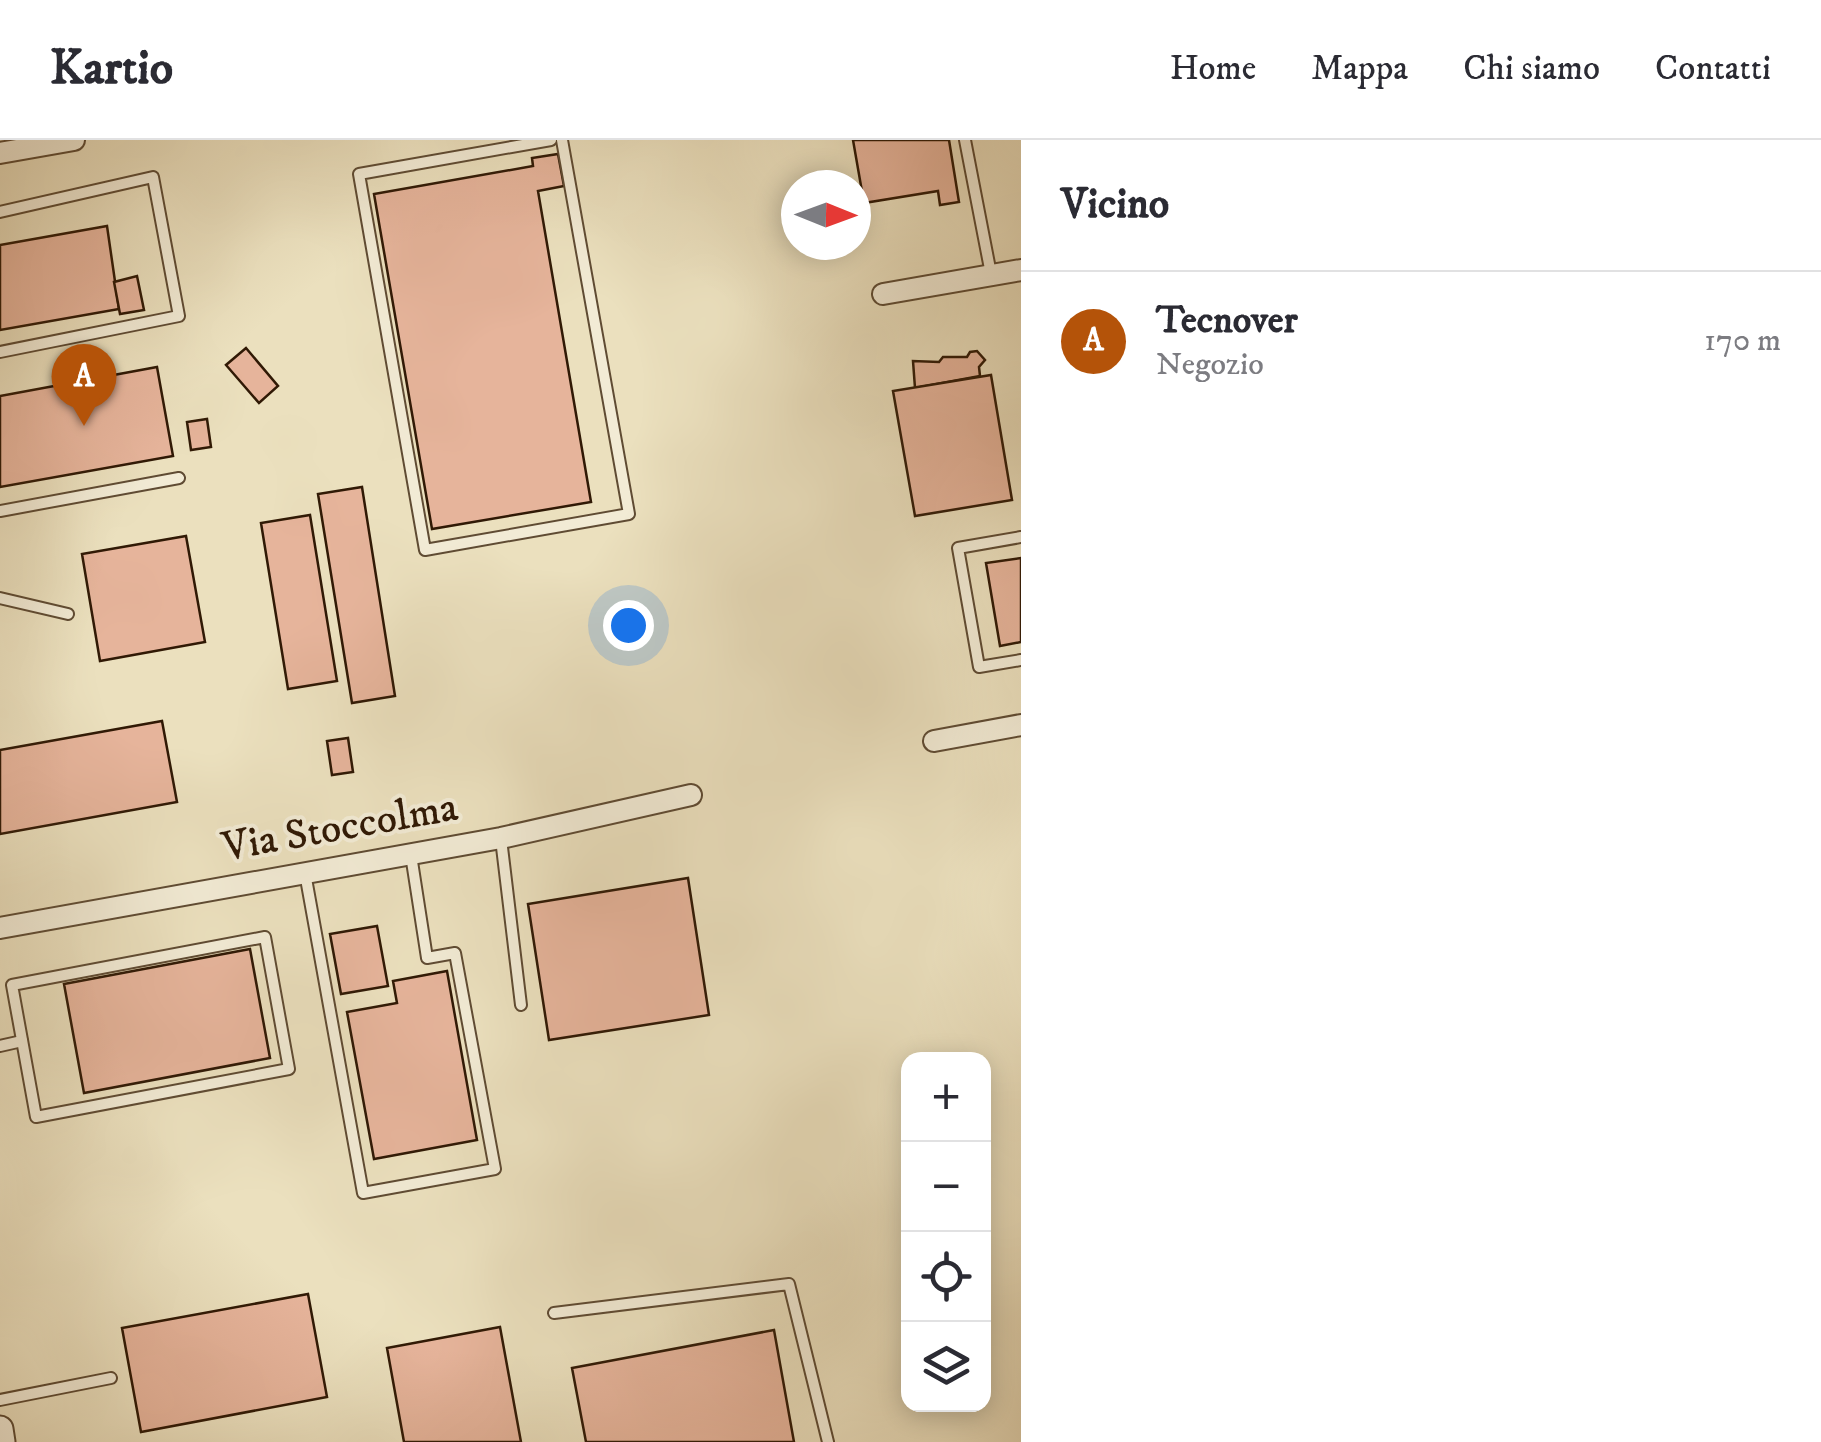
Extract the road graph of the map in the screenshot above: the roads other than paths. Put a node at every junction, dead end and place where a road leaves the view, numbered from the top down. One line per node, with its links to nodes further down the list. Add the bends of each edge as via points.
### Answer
1 (74, 140): 5 (street)
2 (551, 140): 3 (lane, via 359,174 426,550 628,514)
3 (562, 140)
4 (965, 140): 8 (lane)
5 (0, 153)
6 (0, 212): 10 (lane, via 153,177 180,316)
7 (1021, 270): 8 (street)
8 (991, 275): 9 (street)
9 (882, 294)
10 (0, 352)
11 (179, 478): 12 (lane)
12 (0, 511)
13 (1021, 537): 16 (lane, via 958,548 979,667)
14 (0, 598): 15 (lane)
15 (68, 614)
16 (1021, 660)
17 (1021, 724): 18 (street)
18 (934, 740)
19 (691, 795): 20 (street, Via Stoccolma)
20 (501, 838): 21 (street, Via Stoccolma); 24 (lane)
21 (411, 854): 22 (street, Via Stoccolma); 22 (lane, via 427,958 455,954 495,1169 363,1193)
22 (305, 872): 23 (street, Via Stoccolma)
23 (0, 928)
24 (522, 1005)
25 (22, 1042): 25 (lane, via 12,985 264,938 289,1069 36,1117); 26 (lane)
26 (0, 1046)
27 (554, 1313): 32 (lane, via 789,1284)
28 (112, 1378): 29 (lane)
29 (0, 1400)
30 (0, 1429): 31 (street)
31 (2, 1442)
32 (828, 1442)

